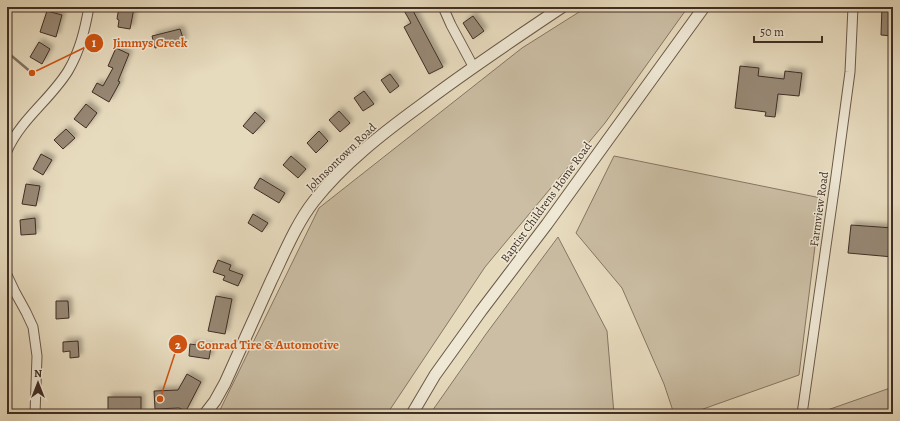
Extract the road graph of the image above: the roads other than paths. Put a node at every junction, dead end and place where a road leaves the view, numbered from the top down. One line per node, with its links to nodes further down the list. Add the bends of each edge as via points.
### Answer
1 (89, 7): 7 (street, via 79,50 68,71 24,122)
2 (443, 7): 6 (street)
3 (562, 7): 6 (street, Johnsontown Road)
4 (704, 7): 11 (street, Baptist Childrens Home Road, via 435,375)
5 (853, 7): 12 (street, Farmview Road, via 848,86)
6 (473, 66): 10 (street, Johnsontown Road, via 386,131 354,159 314,201 285,250 225,383)
7 (7, 151)
8 (7, 275): 9 (street, via 33,327 37,356)
9 (35, 414)
10 (205, 414)
11 (412, 414)
12 (802, 414)

